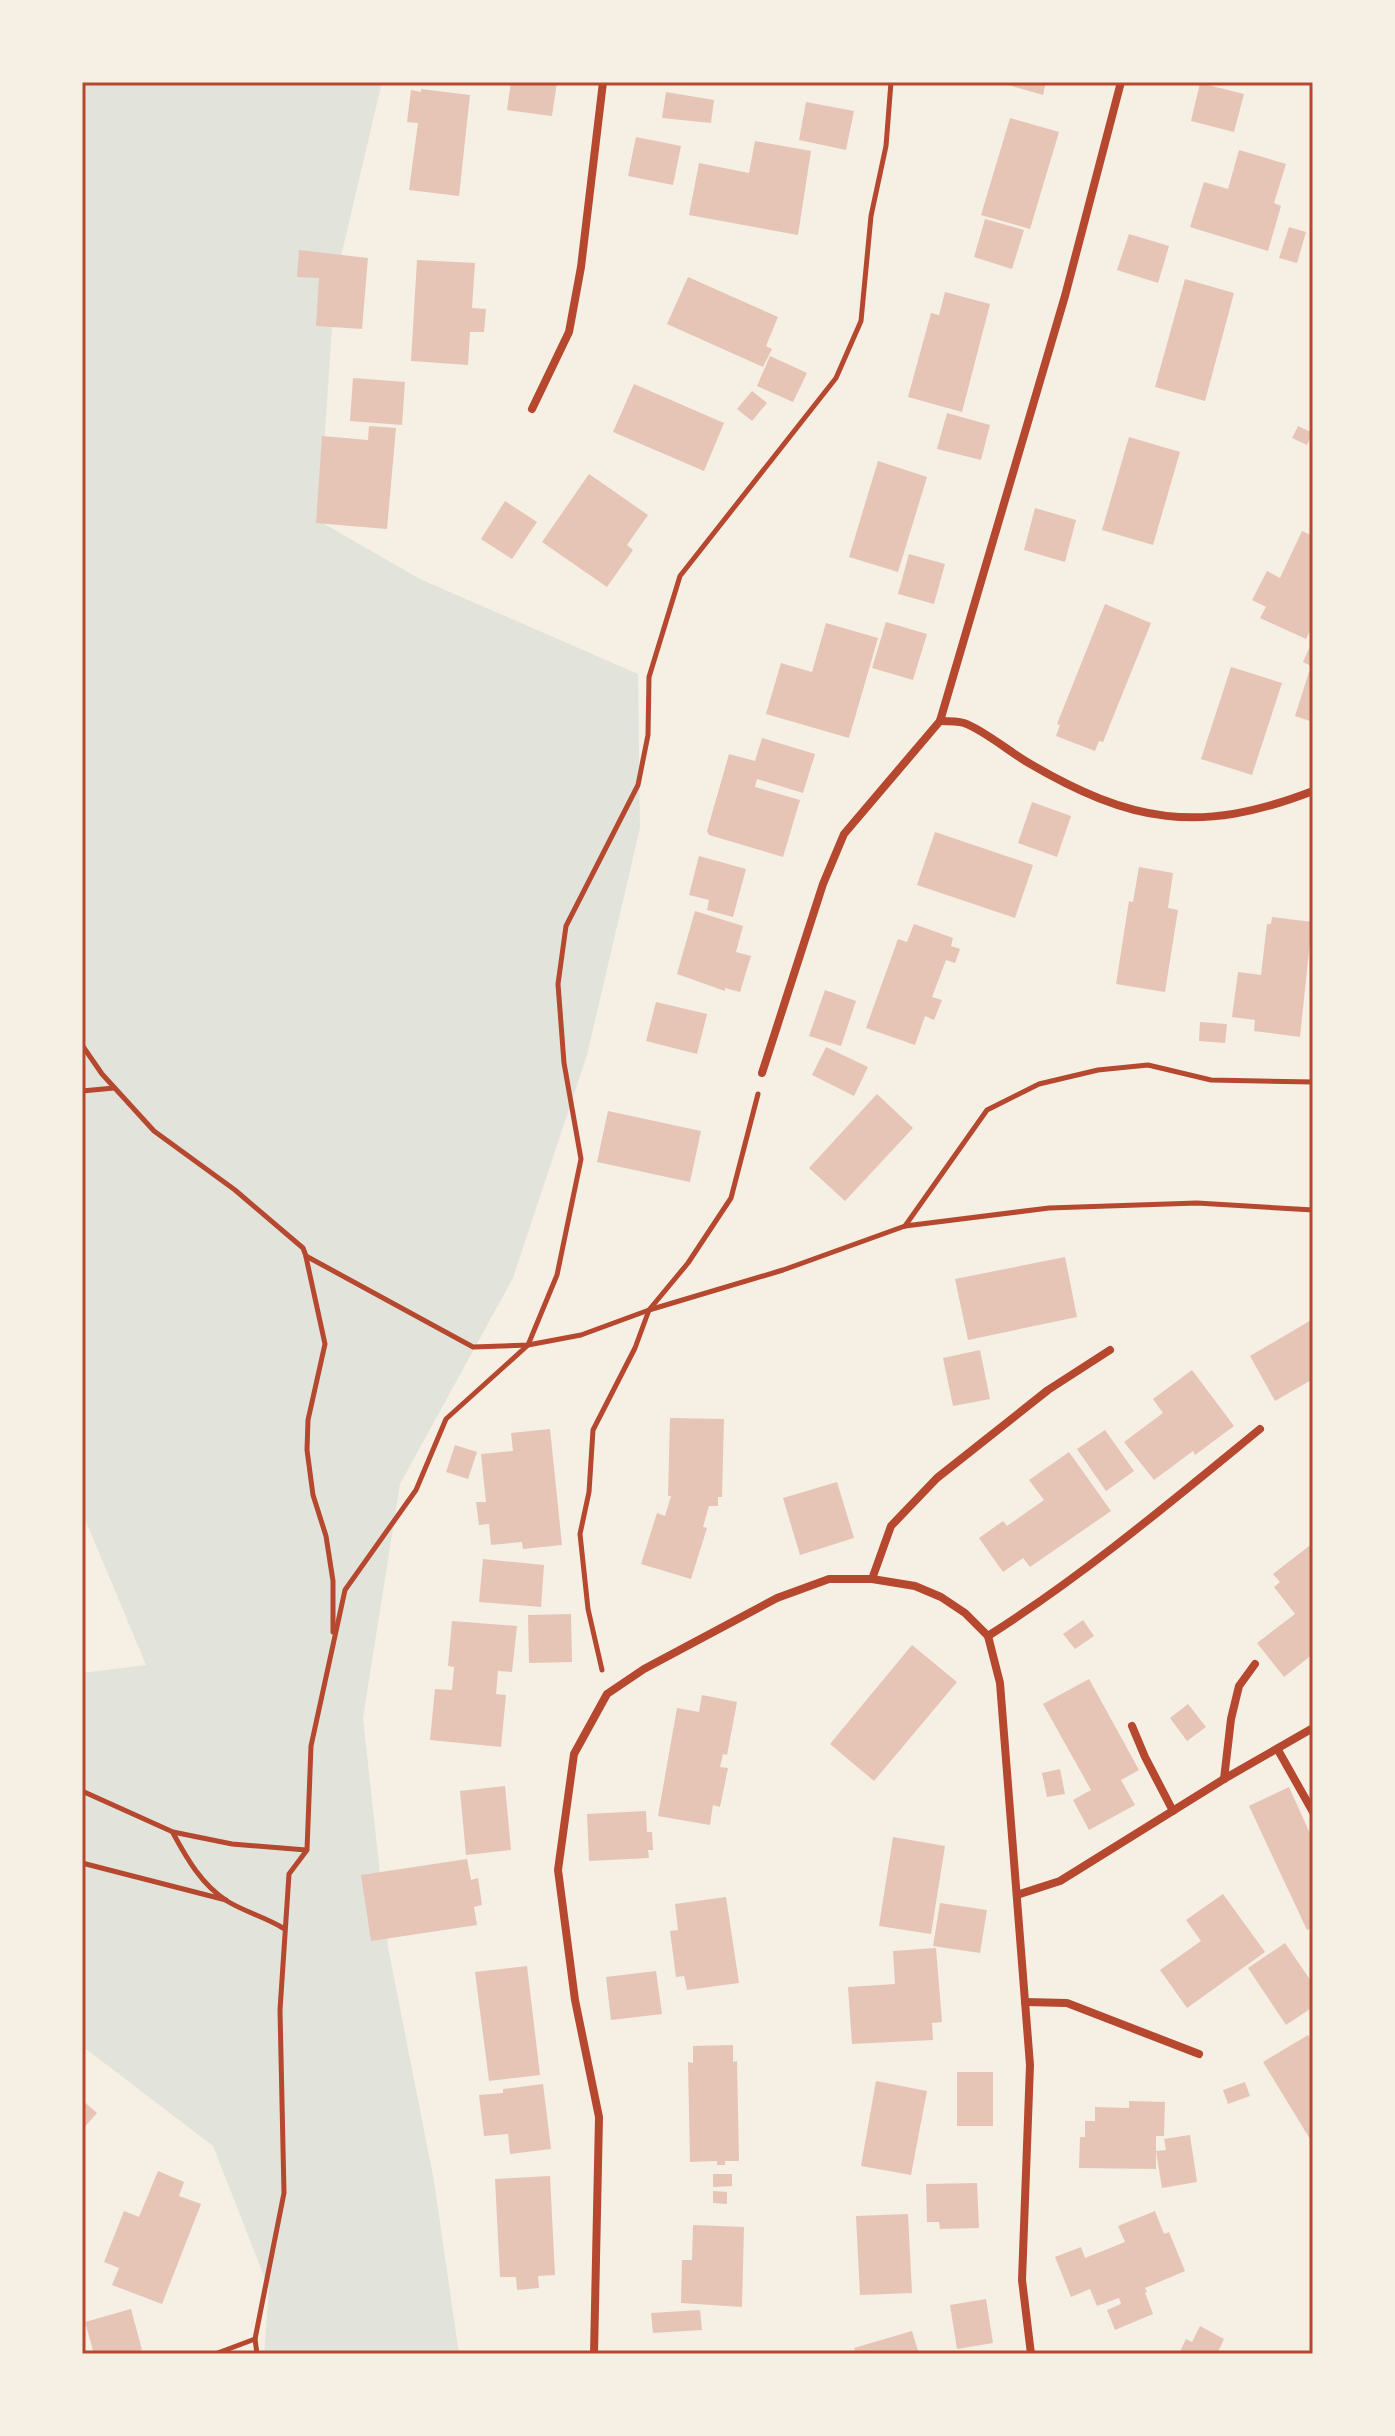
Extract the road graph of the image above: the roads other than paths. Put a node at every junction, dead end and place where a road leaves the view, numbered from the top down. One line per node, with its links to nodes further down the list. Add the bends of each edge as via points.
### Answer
1 (603, 82): 3 (street, via 569,332)
2 (1121, 82): 4 (street, via 1065,296)
3 (532, 409)
4 (940, 721): 5 (street, via 965,723 1069,785 1153,816 1228,816); 6 (street, via 844,834)
5 (1313, 791)
6 (762, 1073)
7 (1110, 1350): 9 (street, via 1048,1390 937,1478 891,1526)
8 (1260, 1429): 10 (street, via 1153,1516)
9 (872, 1579): 10 (street, via 915,1586 941,1597); 21 (street, via 829,1579 777,1598 644,1669 607,1694 574,1754 558,1870 575,2000 599,2117)
10 (988, 1636): 18 (street, via 1000,1683)
11 (1255, 1664): 15 (street, via 1239,1686)
12 (1132, 1726): 16 (street)
13 (1313, 1728): 14 (street)
14 (1278, 1750): 15 (street); 17 (street)
15 (1224, 1779): 16 (street)
16 (1173, 1811): 18 (street, via 1060,1881)
17 (1313, 1812)
18 (1017, 1895): 19 (street)
19 (1025, 2002): 20 (street, via 1067,2003); 22 (street, via 1030,2065 1022,2280)
20 (1199, 2054)
21 (594, 2354)
22 (1031, 2354)

